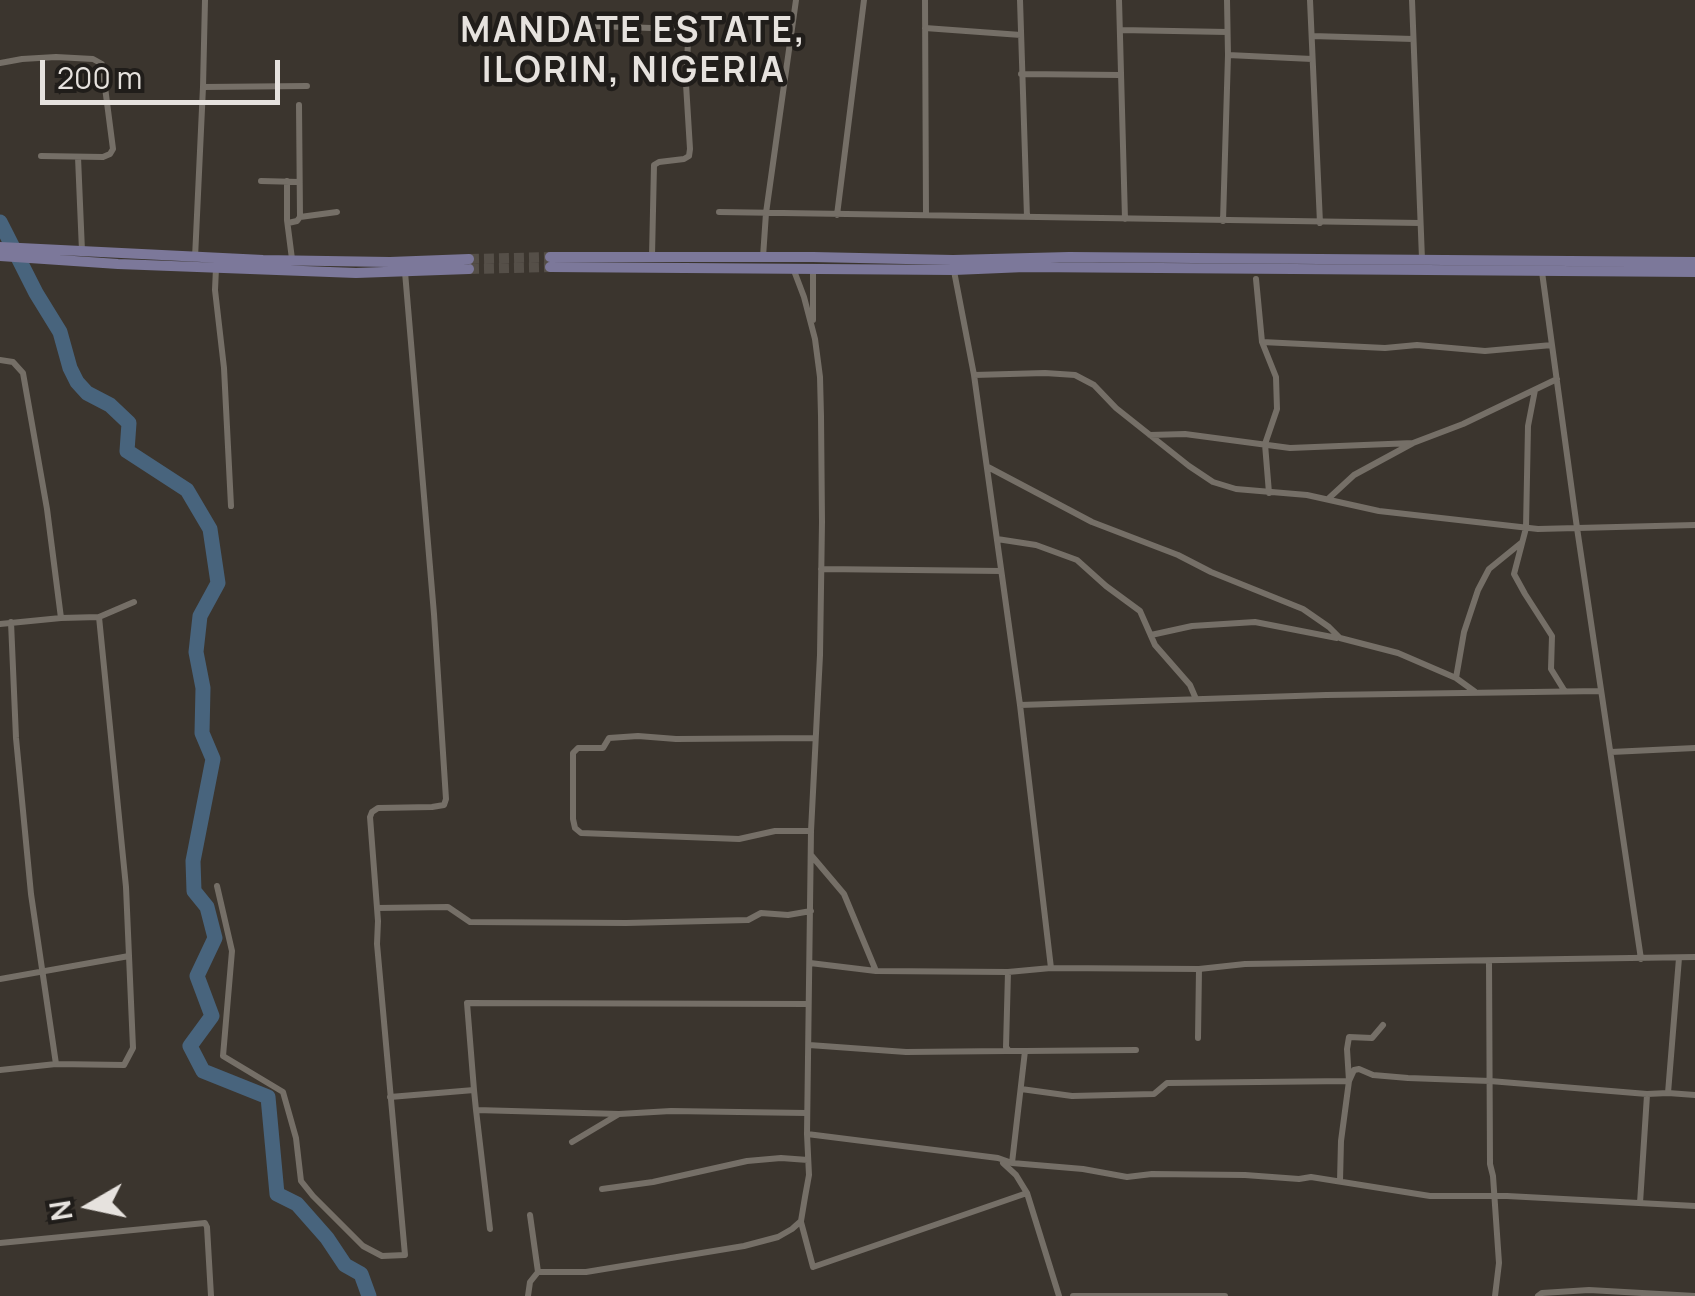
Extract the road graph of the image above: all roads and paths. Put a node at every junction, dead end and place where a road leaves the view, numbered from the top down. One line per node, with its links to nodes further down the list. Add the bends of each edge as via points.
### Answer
1 (204, 0): 23 (street)
2 (796, 0): 32 (street)
3 (864, 0): 33 (street)
4 (924, 0): 11 (street)
5 (1020, 0): 14 (street)
6 (1119, 0): 12 (street)
7 (1227, 0): 13 (street)
8 (1310, 0): 15 (street)
9 (1412, 0): 16 (street)
10 (598, 26): 46 (street, via 678,29 688,41 690,148 684,160 654,165)
11 (925, 28): 14 (street); 34 (street)
12 (1120, 30): 13 (street); 21 (street)
13 (1227, 32): 17 (street)
14 (1021, 36): 20 (street)
15 (1312, 36): 16 (street); 18 (street)
16 (1413, 39): 41 (street)
17 (1228, 55): 18 (street); 38 (street)
18 (1312, 59): 40 (street)
19 (0, 64): 26 (street, via 74,57 102,64 112,149 104,157)
20 (1020, 74): 21 (street); 35 (street)
21 (1120, 75): 37 (street)
22 (307, 86): 23 (street)
23 (204, 87): 47 (street)
24 (299, 105): 29 (street)
25 (41, 156): 26 (street)
26 (78, 157): 42 (street)
27 (262, 181): 28 (street)
28 (287, 181): 29 (street); 39 (street)
29 (299, 182): 36 (street)
30 (337, 212): 36 (street)
31 (718, 212): 32 (street)
32 (766, 212): 33 (street); 45 (street)
33 (837, 215): 34 (street)
34 (926, 215): 35 (street)
35 (1028, 216): 37 (street)
36 (300, 217): 39 (street)
37 (1125, 219): 38 (street)
38 (1224, 222): 40 (street)
39 (288, 223): 49 (street)
40 (1320, 223): 41 (street)
41 (1420, 223): 48 (street)
42 (82, 251): 44 (main road); 47 (main road)
43 (5, 252): 44 (main road)
44 (26, 253): 55 (main road)
45 (762, 256): 46 (main road); 50 (main road)
46 (652, 257): 56 (main road, via 550,262)
47 (195, 258): 49 (main road)
48 (1422, 260): 51 (main road); 53 (main road, via 1068,256)
49 (292, 261): 54 (main road)
50 (813, 262): 53 (main road); 56 (main road); 60 (street)
51 (1695, 262)
52 (469, 264): 54 (main road)
53 (953, 265): 57 (main road); 64 (street)
54 (405, 266): 55 (main road, via 356,274); 100 (street, via 446,799 444,805 372,812)
55 (216, 268): 73 (street)
56 (793, 268): 60 (street)
57 (1542, 270): 58 (main road); 62 (street)
58 (1695, 272)
59 (1256, 279): 61 (street)
60 (812, 326): 79 (street, via 820,377)
61 (1262, 342): 62 (street, via 1484,350); 69 (street, via 1276,377 1277,409)
62 (1552, 345): 65 (street)
63 (0, 360): 83 (street, via 23,373)
64 (974, 375): 67 (street, via 1075,375); 70 (street)
65 (1556, 379): 66 (street); 76 (street)
66 (1535, 390): 68 (street); 75 (street)
67 (1150, 435): 69 (street); 71 (street, via 1213,482)
68 (1412, 443): 69 (street); 72 (street, via 1354,474)
69 (1266, 444): 71 (street)
70 (987, 466): 77 (street); 87 (street, via 1092,522 1303,609)
71 (1269, 493): 72 (street)
72 (1328, 500): 75 (street)
73 (231, 506)
74 (1695, 525): 76 (street)
75 (1526, 528): 76 (street); 78 (street)
76 (1577, 528): 91 (street)
77 (997, 539): 80 (street); 86 (street, via 1077,560 1140,612)
78 (1523, 542): 88 (street, via 1488,569 1464,632); 90 (street, via 1514,574 1552,636 1551,669)
79 (821, 569): 80 (street); 94 (street)
80 (1001, 571): 93 (street)
81 (134, 602): 82 (street)
82 (99, 617): 83 (street); 102 (street)
83 (61, 618): 84 (street)
84 (11, 622): 85 (street); 110 (street, via 18,758)
85 (0, 624)
86 (1150, 635): 87 (street, via 1254,622); 92 (street)
87 (1340, 638): 88 (street)
88 (1456, 678): 89 (street)
89 (1475, 691): 90 (street); 92 (street)
90 (1565, 691): 91 (street)
91 (1601, 691): 96 (street)
92 (1196, 699): 93 (street)
93 (1020, 705): 108 (street)
94 (815, 738): 97 (street); 97 (street, via 638,736 609,738 603,748 573,753 574,820 581,833 739,839)
95 (1695, 748): 96 (street)
96 (1611, 752): 105 (street)
97 (811, 832): 98 (street)
98 (811, 855): 101 (street); 111 (street, via 844,894)
99 (217, 886): 130 (street, via 232,951 223,1056 284,1092 302,1181 363,1246 382,1256 405,1254)
100 (376, 908): 101 (street, via 448,907 470,922 567,923 748,920); 130 (street)
101 (810, 911): 107 (street)
102 (129, 956): 110 (street); 121 (street, via 129,1059 124,1065)
103 (1679, 958): 104 (street); 105 (street); 127 (street)
104 (1695, 958)
105 (1641, 959): 106 (street)
106 (1489, 961): 109 (street); 124 (street)
107 (810, 964): 111 (street); 114 (street)
108 (1051, 968): 109 (street); 112 (street)
109 (1199, 969): 116 (street)
110 (43, 971): 113 (street); 121 (street)
111 (876, 971): 112 (street)
112 (1008, 972): 118 (street)
113 (0, 979)
114 (808, 1004): 117 (street); 126 (street, via 467,1003)
115 (1382, 1025): 123 (street, via 1372,1038 1349,1037)
116 (1198, 1038)
117 (809, 1045): 118 (street); 132 (street)
118 (1010, 1050): 120 (street)
119 (1136, 1050): 120 (street)
120 (1025, 1051): 125 (street)
121 (56, 1064): 122 (street)
122 (0, 1070)
123 (1349, 1081): 124 (street, via 1359,1070); 125 (street, via 1167,1083 1154,1094 1072,1096); 139 (street)
124 (1490, 1081): 128 (street); 142 (street)
125 (1021, 1089): 138 (street)
126 (474, 1090): 130 (street); 131 (street)
127 (1668, 1093): 128 (street); 129 (street)
128 (1647, 1094): 143 (street)
129 (1695, 1095)
130 (390, 1096)
131 (476, 1110): 133 (street); 147 (street)
132 (806, 1113): 133 (street); 134 (street)
133 (619, 1114): 135 (street)
134 (808, 1134): 136 (street); 137 (street)
135 (572, 1142)
136 (998, 1158): 138 (street); 141 (street)
137 (808, 1160): 140 (street, via 747,1161); 146 (street)
138 (1012, 1164): 139 (street, via 1127,1177)
139 (1340, 1181): 142 (street, via 1430,1196)
140 (602, 1189)
141 (1027, 1193): 146 (street, via 813,1267); 153 (street)
142 (1493, 1196): 143 (street); 157 (street)
143 (1640, 1203): 144 (street)
144 (1695, 1206)
145 (530, 1215): 149 (street)
146 (801, 1221): 149 (street, via 778,1237 744,1246 586,1272)
147 (490, 1229)
148 (0, 1243): 151 (street, via 205,1224)
149 (538, 1272): 152 (street)
150 (1618, 1293): 158 (street); 159 (street)
151 (211, 1296)
152 (528, 1296)
153 (1059, 1296)
154 (1073, 1296): 155 (street)
155 (1191, 1296): 156 (street)
156 (1226, 1296)
157 (1495, 1296)
158 (1538, 1296)
159 (1695, 1296)

